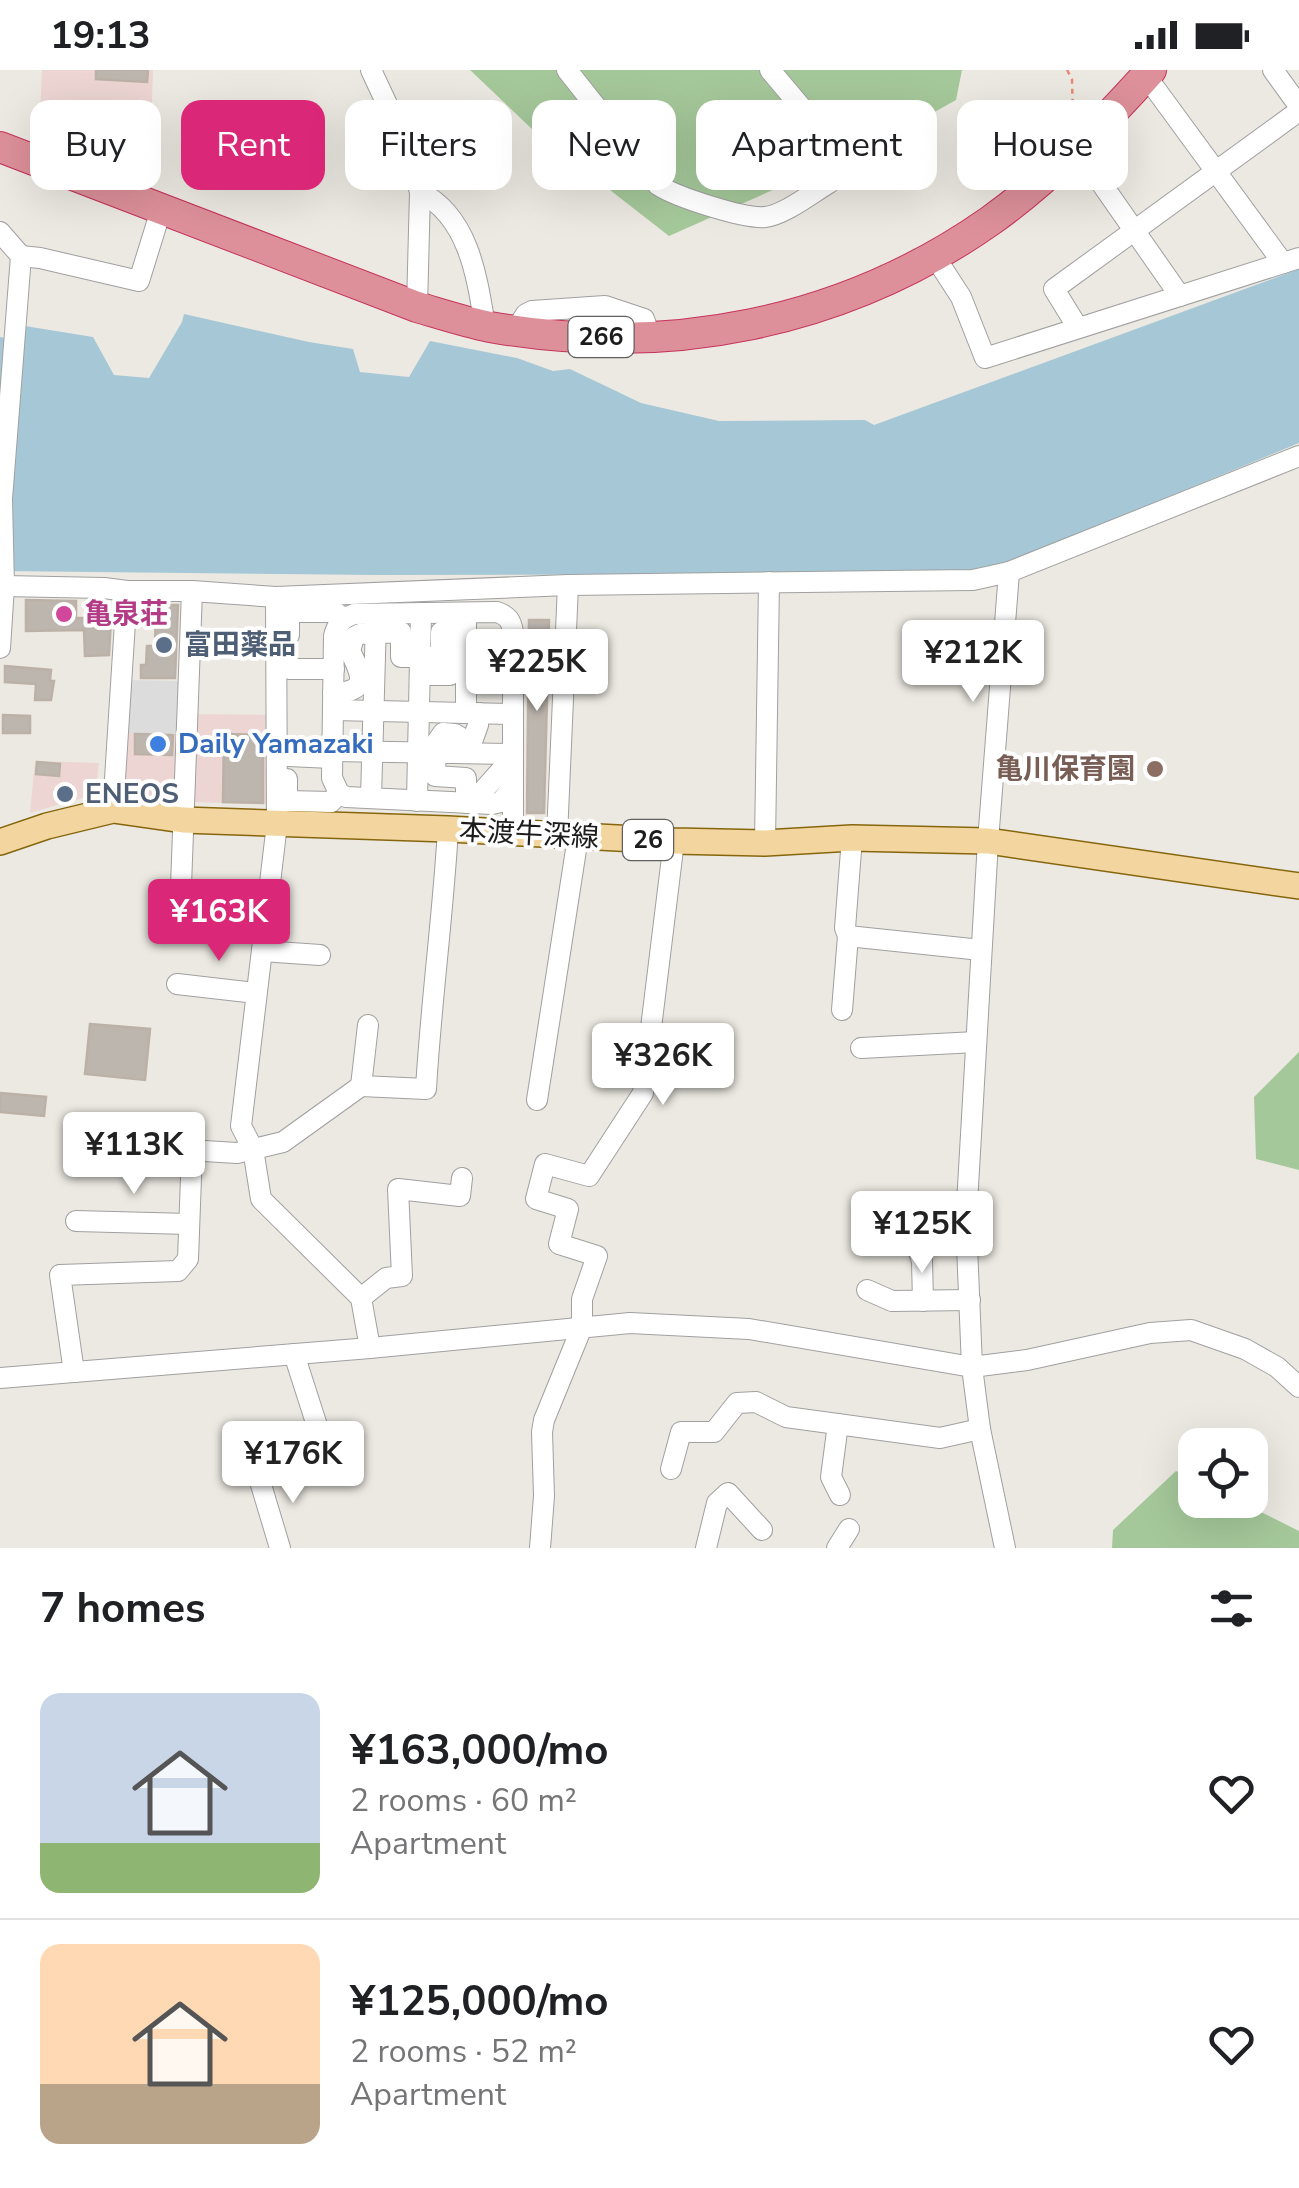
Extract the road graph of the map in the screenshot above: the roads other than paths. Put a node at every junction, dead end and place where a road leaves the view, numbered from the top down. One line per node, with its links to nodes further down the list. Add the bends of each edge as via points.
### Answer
1 (371, 70): 12 (street)
2 (566, 70): 3 (street, via 658,185 674,196 766,218 829,183 838,157)
3 (770, 70)
4 (1273, 70): 7 (street)
5 (1148, 73): 6 (highway, 266); 9 (street)
6 (1122, 100)
7 (1299, 109): 9 (street)
8 (0, 147): 13 (highway, 266)
9 (1216, 172): 14 (street); 18 (street)
10 (1029, 190): 17 (highway, 266)
11 (1106, 190): 14 (street)
12 (420, 192): 20 (street); 21 (street, via 434,199 464,238)
13 (161, 210): 16 (street, via 139,281); 20 (highway, 266)
14 (1135, 231): 19 (street); 22 (street, via 1054,289)
15 (0, 232): 16 (street)
16 (21, 256): 27 (street, via 2,500)
17 (935, 257): 21 (highway, 266, via 792,316 701,334 544,335); 22 (street, via 961,297 986,358)
18 (1291, 260): 19 (street)
19 (1180, 296): 22 (street)
20 (416, 308): 21 (highway, 266)
21 (500, 328)
22 (1078, 328)
23 (1299, 456): 24 (street)
24 (1008, 572): 25 (street, via 972,580); 62 (street)
25 (769, 582): 26 (street); 65 (street)
26 (568, 584): 30 (street); 60 (street)
27 (4, 586): 28 (street); 35 (street)
28 (127, 591): 29 (street); 55 (street)
29 (192, 591): 30 (street); 56 (street)
30 (276, 597): 57 (street)
31 (421, 613): 33 (street); 34 (street); 38 (street)
32 (344, 618): 33 (street, via 354,614); 36 (street, via 290,612); 37 (street, via 334,636)
33 (376, 623): 38 (street, via 401,632 401,657); 40 (street, via 351,644 360,682); 41 (street)
34 (466, 632): 38 (street, via 450,651 450,675); 39 (street); 44 (street, via 497,612 511,621)
35 (0, 648)
36 (289, 669): 37 (street); 48 (street)
37 (334, 669): 40 (street)
38 (420, 673): 39 (street); 42 (street)
39 (452, 692): 43 (street)
40 (333, 702): 41 (street); 47 (street)
41 (374, 711): 42 (street); 45 (street)
42 (419, 712): 43 (street); 46 (street)
43 (472, 713): 44 (street); 46 (street, via 472,738 443,733)
44 (513, 714): 49 (street)
45 (373, 751): 46 (street); 47 (street); 52 (street)
46 (427, 752): 49 (street); 53 (street); 54 (street, via 435,776 466,778)
47 (332, 755): 48 (street); 51 (street)
48 (288, 756): 51 (street, via 287,801 331,802)
49 (513, 756): 50 (street); 54 (street)
50 (513, 786): 54 (street, via 501,802); 59 (street)
51 (339, 793): 52 (street)
52 (372, 798): 53 (street)
53 (417, 801): 54 (street)
54 (469, 803)
55 (112, 810): 56 (main road, 本渡牛深線 / 26); 63 (main road, 本渡牛深線 / 26)
56 (183, 820): 57 (main road, 本渡牛深線 / 26); 66 (street)
57 (276, 824): 58 (main road, 本渡牛深線 / 26); 70 (street)
58 (448, 830): 59 (main road, 本渡牛深線 / 26); 78 (street, via 426,1089)
59 (513, 834): 60 (main road, 本渡牛深線 / 26)
60 (568, 836): 64 (main road, 本渡牛深線 / 26); 79 (street)
61 (852, 838): 62 (main road, 本渡牛深線 / 26); 65 (main road, 本渡牛深線 / 26); 68 (street)
62 (988, 841): 67 (main road, 本渡牛深線 / 26); 69 (street)
63 (0, 842)
64 (674, 842): 65 (main road, 本渡牛深線 / 26); 91 (street, via 643,1092 589,1176 545,1164 536,1199 568,1208 559,1244 597,1256 582,1300)
65 (765, 843)
66 (181, 886)
67 (1299, 886)
68 (848, 936): 69 (street); 74 (street)
69 (981, 950): 76 (street)
70 (262, 951): 71 (street); 73 (street)
71 (320, 956)
72 (176, 984): 73 (street)
73 (256, 992): 81 (street, via 241,1126)
74 (842, 1010)
75 (368, 1025): 78 (street)
76 (976, 1042): 77 (street); 89 (street, via 966,1221)
77 (861, 1048)
78 (361, 1086): 81 (street, via 284,1142)
79 (537, 1100)
80 (156, 1148): 82 (street)
81 (253, 1149): 82 (street); 88 (street, via 261,1199)
82 (192, 1150): 85 (street)
83 (462, 1178): 88 (street, via 460,1196 398,1189 402,1276 386,1278)
84 (76, 1220): 85 (street)
85 (189, 1224): 95 (street, via 188,1259 178,1271 60,1275)
86 (916, 1243): 90 (street)
87 (867, 1290): 90 (street, via 892,1301)
88 (360, 1298): 92 (street)
89 (970, 1300): 90 (street); 94 (street)
90 (923, 1301)
91 (582, 1327): 92 (street); 94 (street, via 749,1328); 107 (street, via 544,1420)
92 (370, 1348): 93 (street)
93 (294, 1354): 95 (street); 100 (street)
94 (972, 1367): 97 (street, via 1191,1330 1245,1348); 99 (street)
95 (74, 1372): 96 (street)
96 (0, 1378)
97 (1299, 1387)
98 (838, 1424): 99 (street, via 940,1438); 102 (street, via 737,1403 714,1432 682,1432); 103 (street, via 830,1477)
99 (980, 1428): 110 (street)
100 (328, 1460)
101 (306, 1464): 106 (street, via 260,1478)
102 (671, 1469)
103 (840, 1495)
104 (849, 1529): 109 (street)
105 (762, 1530): 108 (street, via 728,1493 717,1503)
106 (280, 1548)
107 (540, 1548)
108 (706, 1548)
109 (837, 1548)
110 (1005, 1548)

